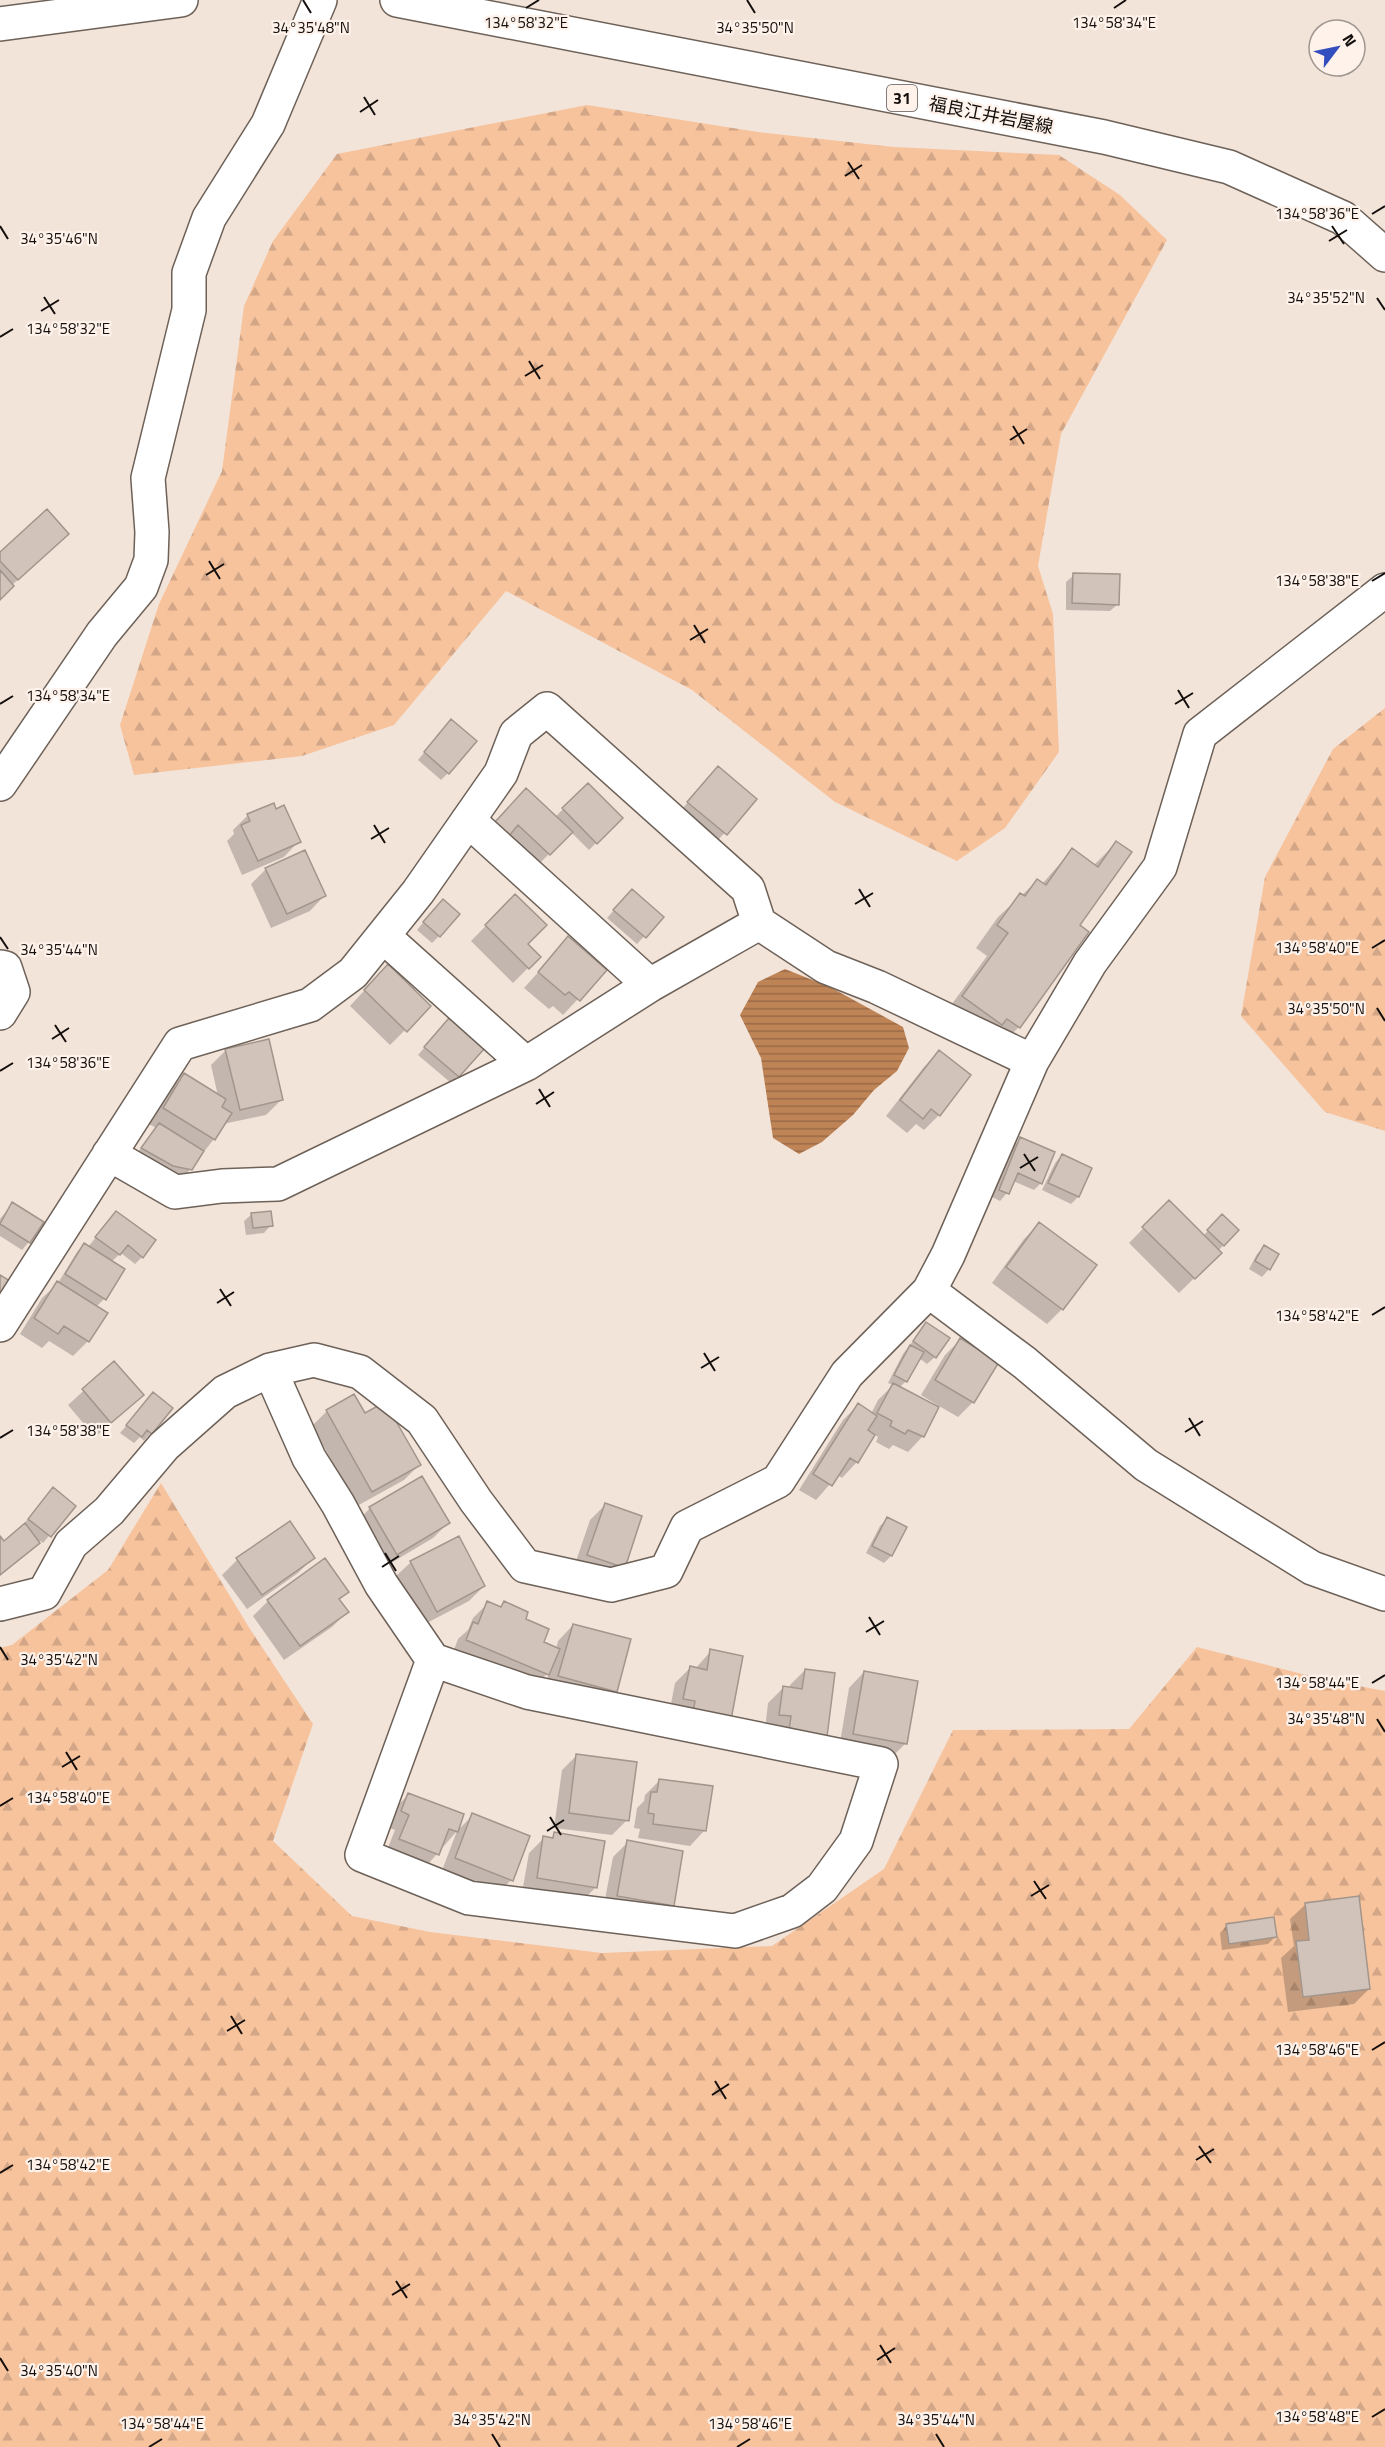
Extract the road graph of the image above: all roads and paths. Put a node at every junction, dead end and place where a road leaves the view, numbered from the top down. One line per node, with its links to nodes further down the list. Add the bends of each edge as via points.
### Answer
1 (181, 0): 4 (street)
2 (320, 0): 7 (street, via 268,124 209,219 189,273 189,310 148,478 151,560 141,587 102,634)
3 (397, 0): 5 (street, 福良江井岩屋線 / 31, via 1104,137 1229,166 1343,218)
4 (0, 24)
5 (1385, 255)
6 (1385, 590): 14 (street, via 1200,734 1160,867 1090,963)
7 (0, 784)
8 (468, 820): 9 (street, via 501,773 516,734 548,710 748,889); 10 (street); 12 (street)
9 (759, 923): 12 (street); 14 (street, via 826,967)
10 (383, 936): 15 (street); 16 (street, via 353,974 310,1005 180,1044)
11 (0, 967): 13 (street, via 5,968 13,992)
12 (650, 985): 15 (street)
13 (0, 1013)
14 (1032, 1061): 17 (street)
15 (526, 1065): 16 (street, via 278,1184 175,1192)
16 (109, 1155): 18 (street)
17 (929, 1291): 19 (street, via 847,1374 778,1481 687,1527 666,1571 611,1585 525,1566 422,1420 360,1372 314,1360); 20 (street, via 1025,1363 1146,1465 1312,1568)
18 (0, 1325)
19 (270, 1370): 21 (street, via 225,1392 164,1446 109,1510 71,1544 44,1593); 22 (street, via 309,1458 381,1584)
20 (1385, 1594)
21 (0, 1605)
22 (433, 1660): 22 (street, via 527,1692 881,1764 856,1841 822,1888 792,1911 735,1931 469,1898 362,1855)

